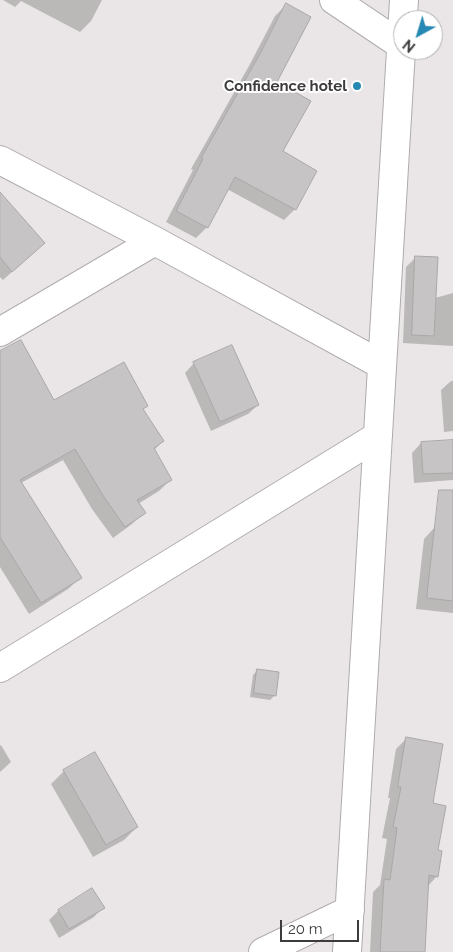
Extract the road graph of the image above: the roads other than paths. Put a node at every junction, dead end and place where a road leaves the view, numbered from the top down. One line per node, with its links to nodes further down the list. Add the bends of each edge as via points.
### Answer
1 (334, 0): 2 (street)
2 (393, 39)
3 (400, 60): 7 (street)
4 (0, 160): 5 (street)
5 (155, 241): 6 (street); 7 (street)
6 (0, 332)
7 (382, 365): 8 (street)
8 (378, 436): 9 (street); 10 (street)
9 (3, 659)
10 (350, 910): 11 (street); 12 (street)
11 (263, 952)
12 (348, 952)

